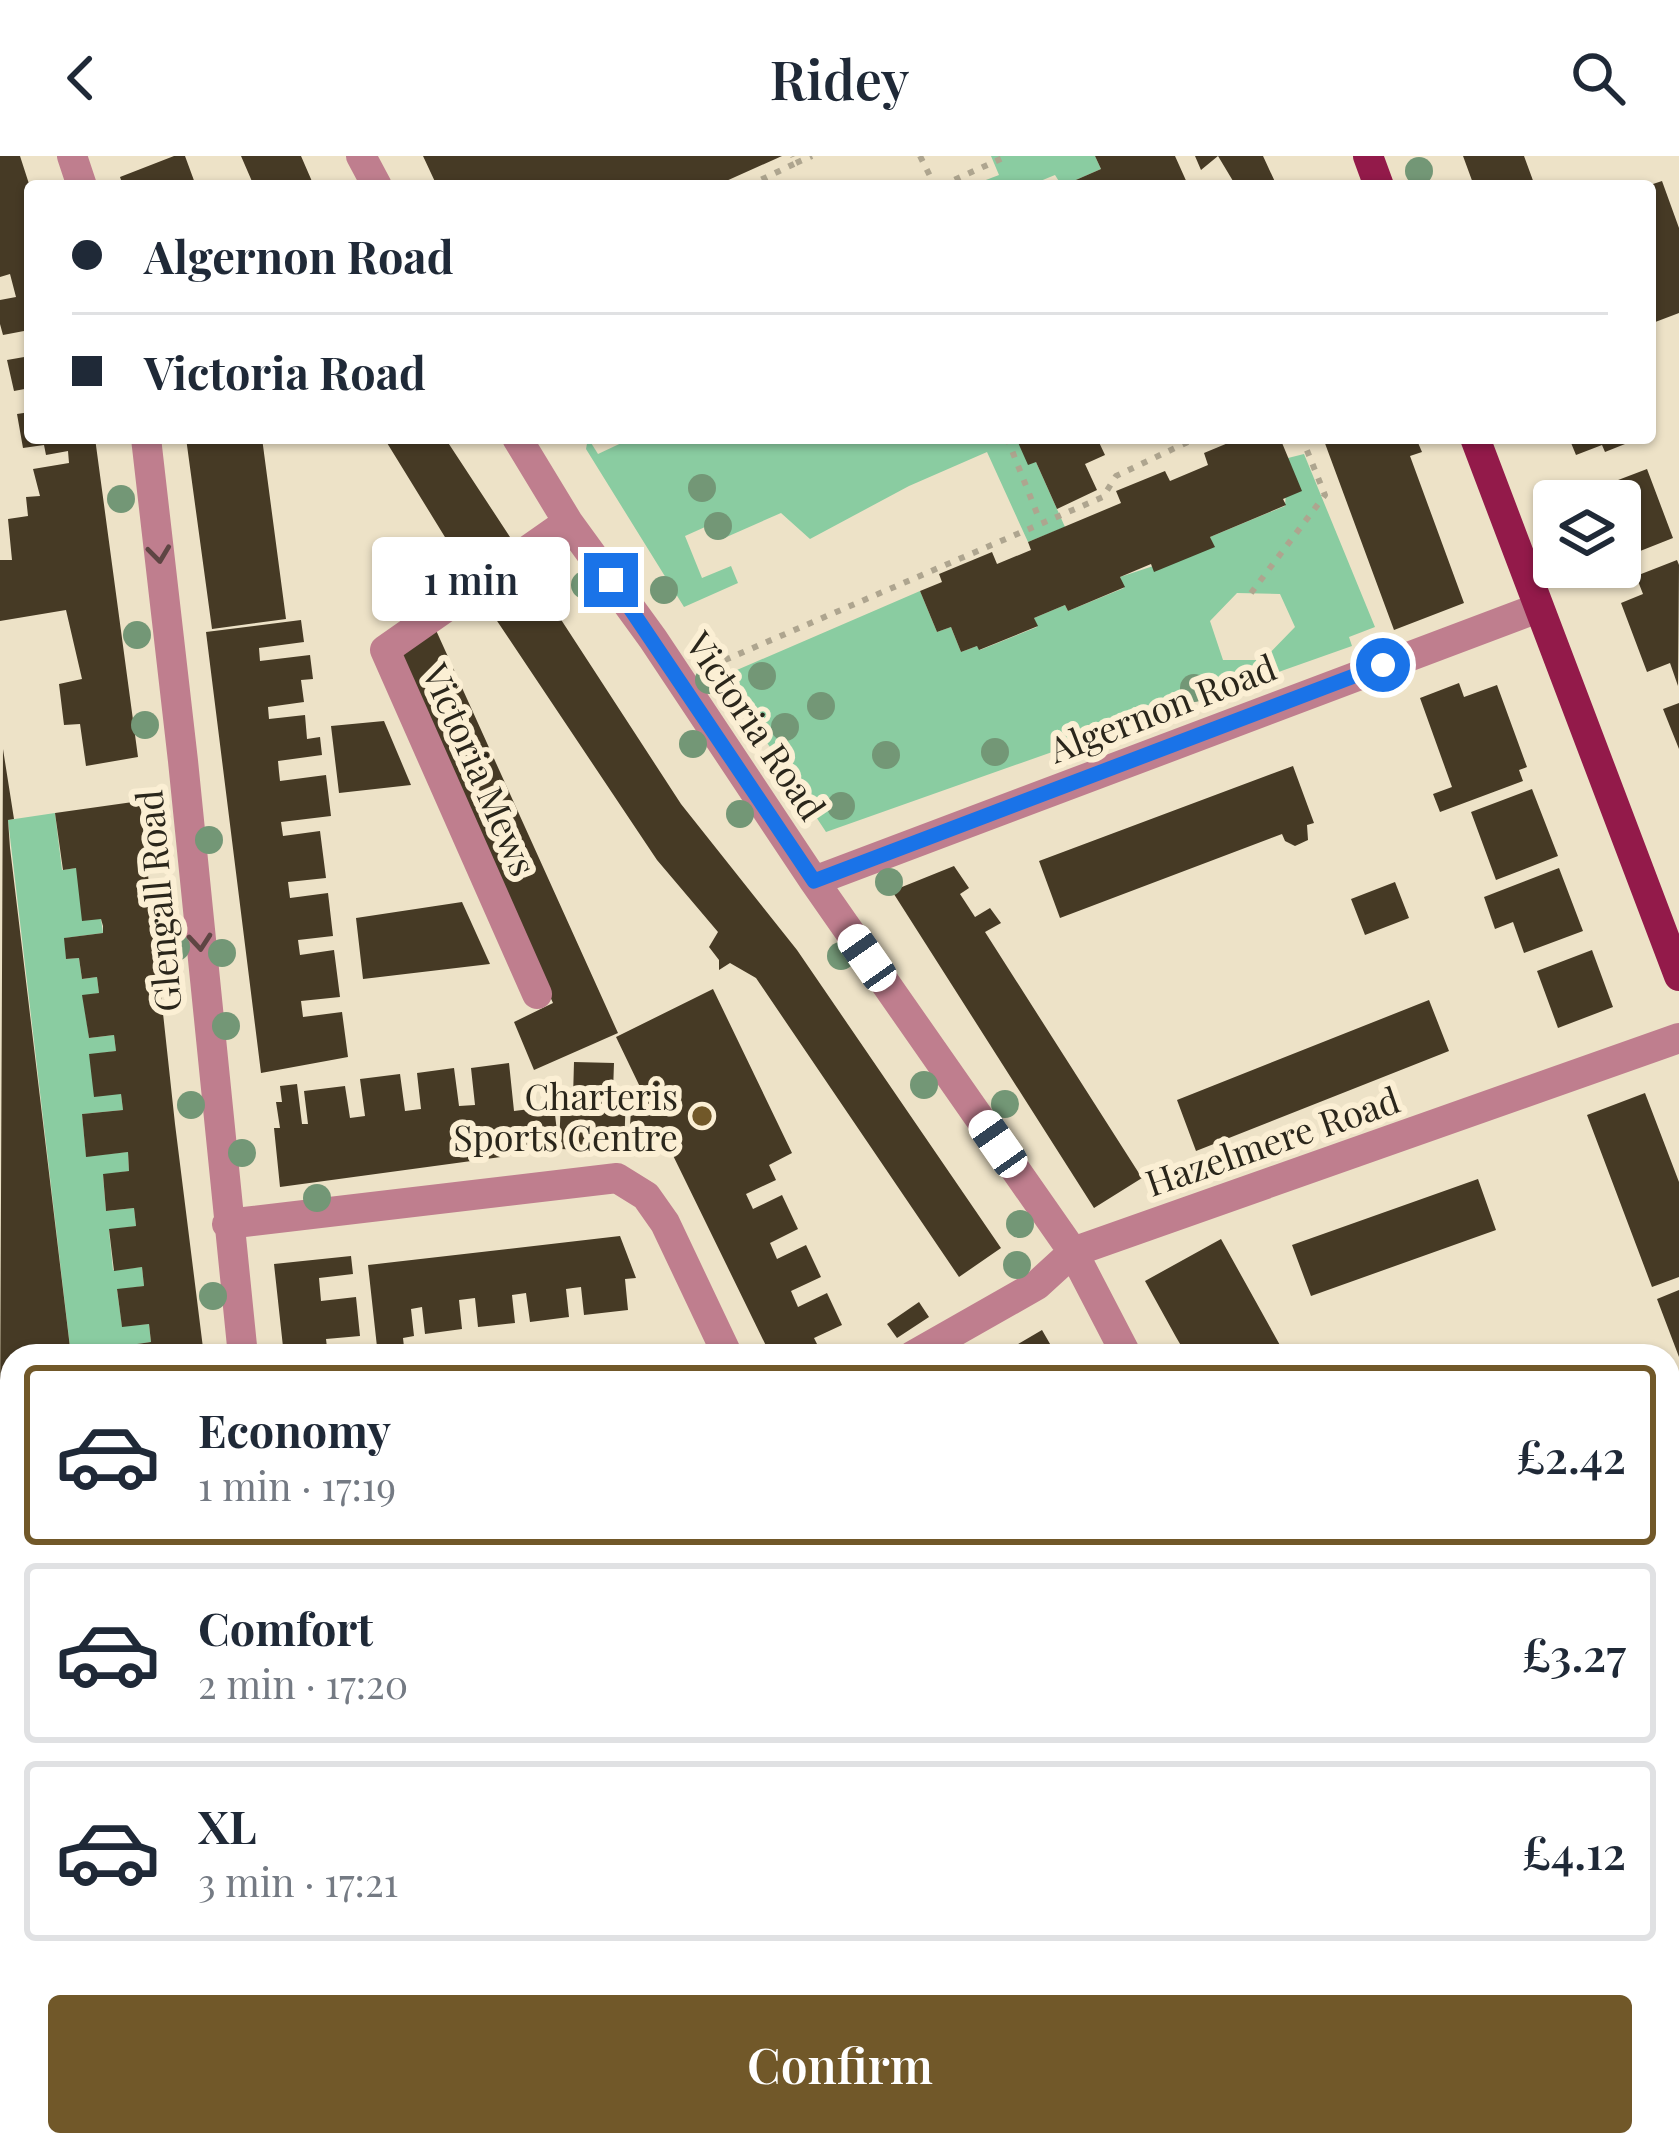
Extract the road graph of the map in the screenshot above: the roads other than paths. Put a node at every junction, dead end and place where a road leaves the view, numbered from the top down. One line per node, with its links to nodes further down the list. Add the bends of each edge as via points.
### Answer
1 (147, 444): 10 (street, Glengall Road, one-way to 10)
2 (521, 444): 4 (street, Victoria Road)
3 (1477, 444): 5 (main road)
4 (568, 522): 6 (street, Victoria Road); 8 (street, Victoria Mews, via 385,650)
5 (1538, 608): 6 (street, Algernon Road); 7 (main road)
6 (814, 881): 11 (street, Victoria Road)
7 (1679, 976)
8 (538, 994)
9 (1679, 1038): 11 (street, Hazelmere Road)
10 (227, 1224): 12 (street, Glengall Road); 13 (street, via 617,1178 646,1196 665,1223)
11 (1072, 1252): 14 (street, Hazelmere Road, via 1037,1285); 15 (street, Victoria Road)
12 (242, 1344)
13 (722, 1344)
14 (933, 1344)
15 (1121, 1344)

